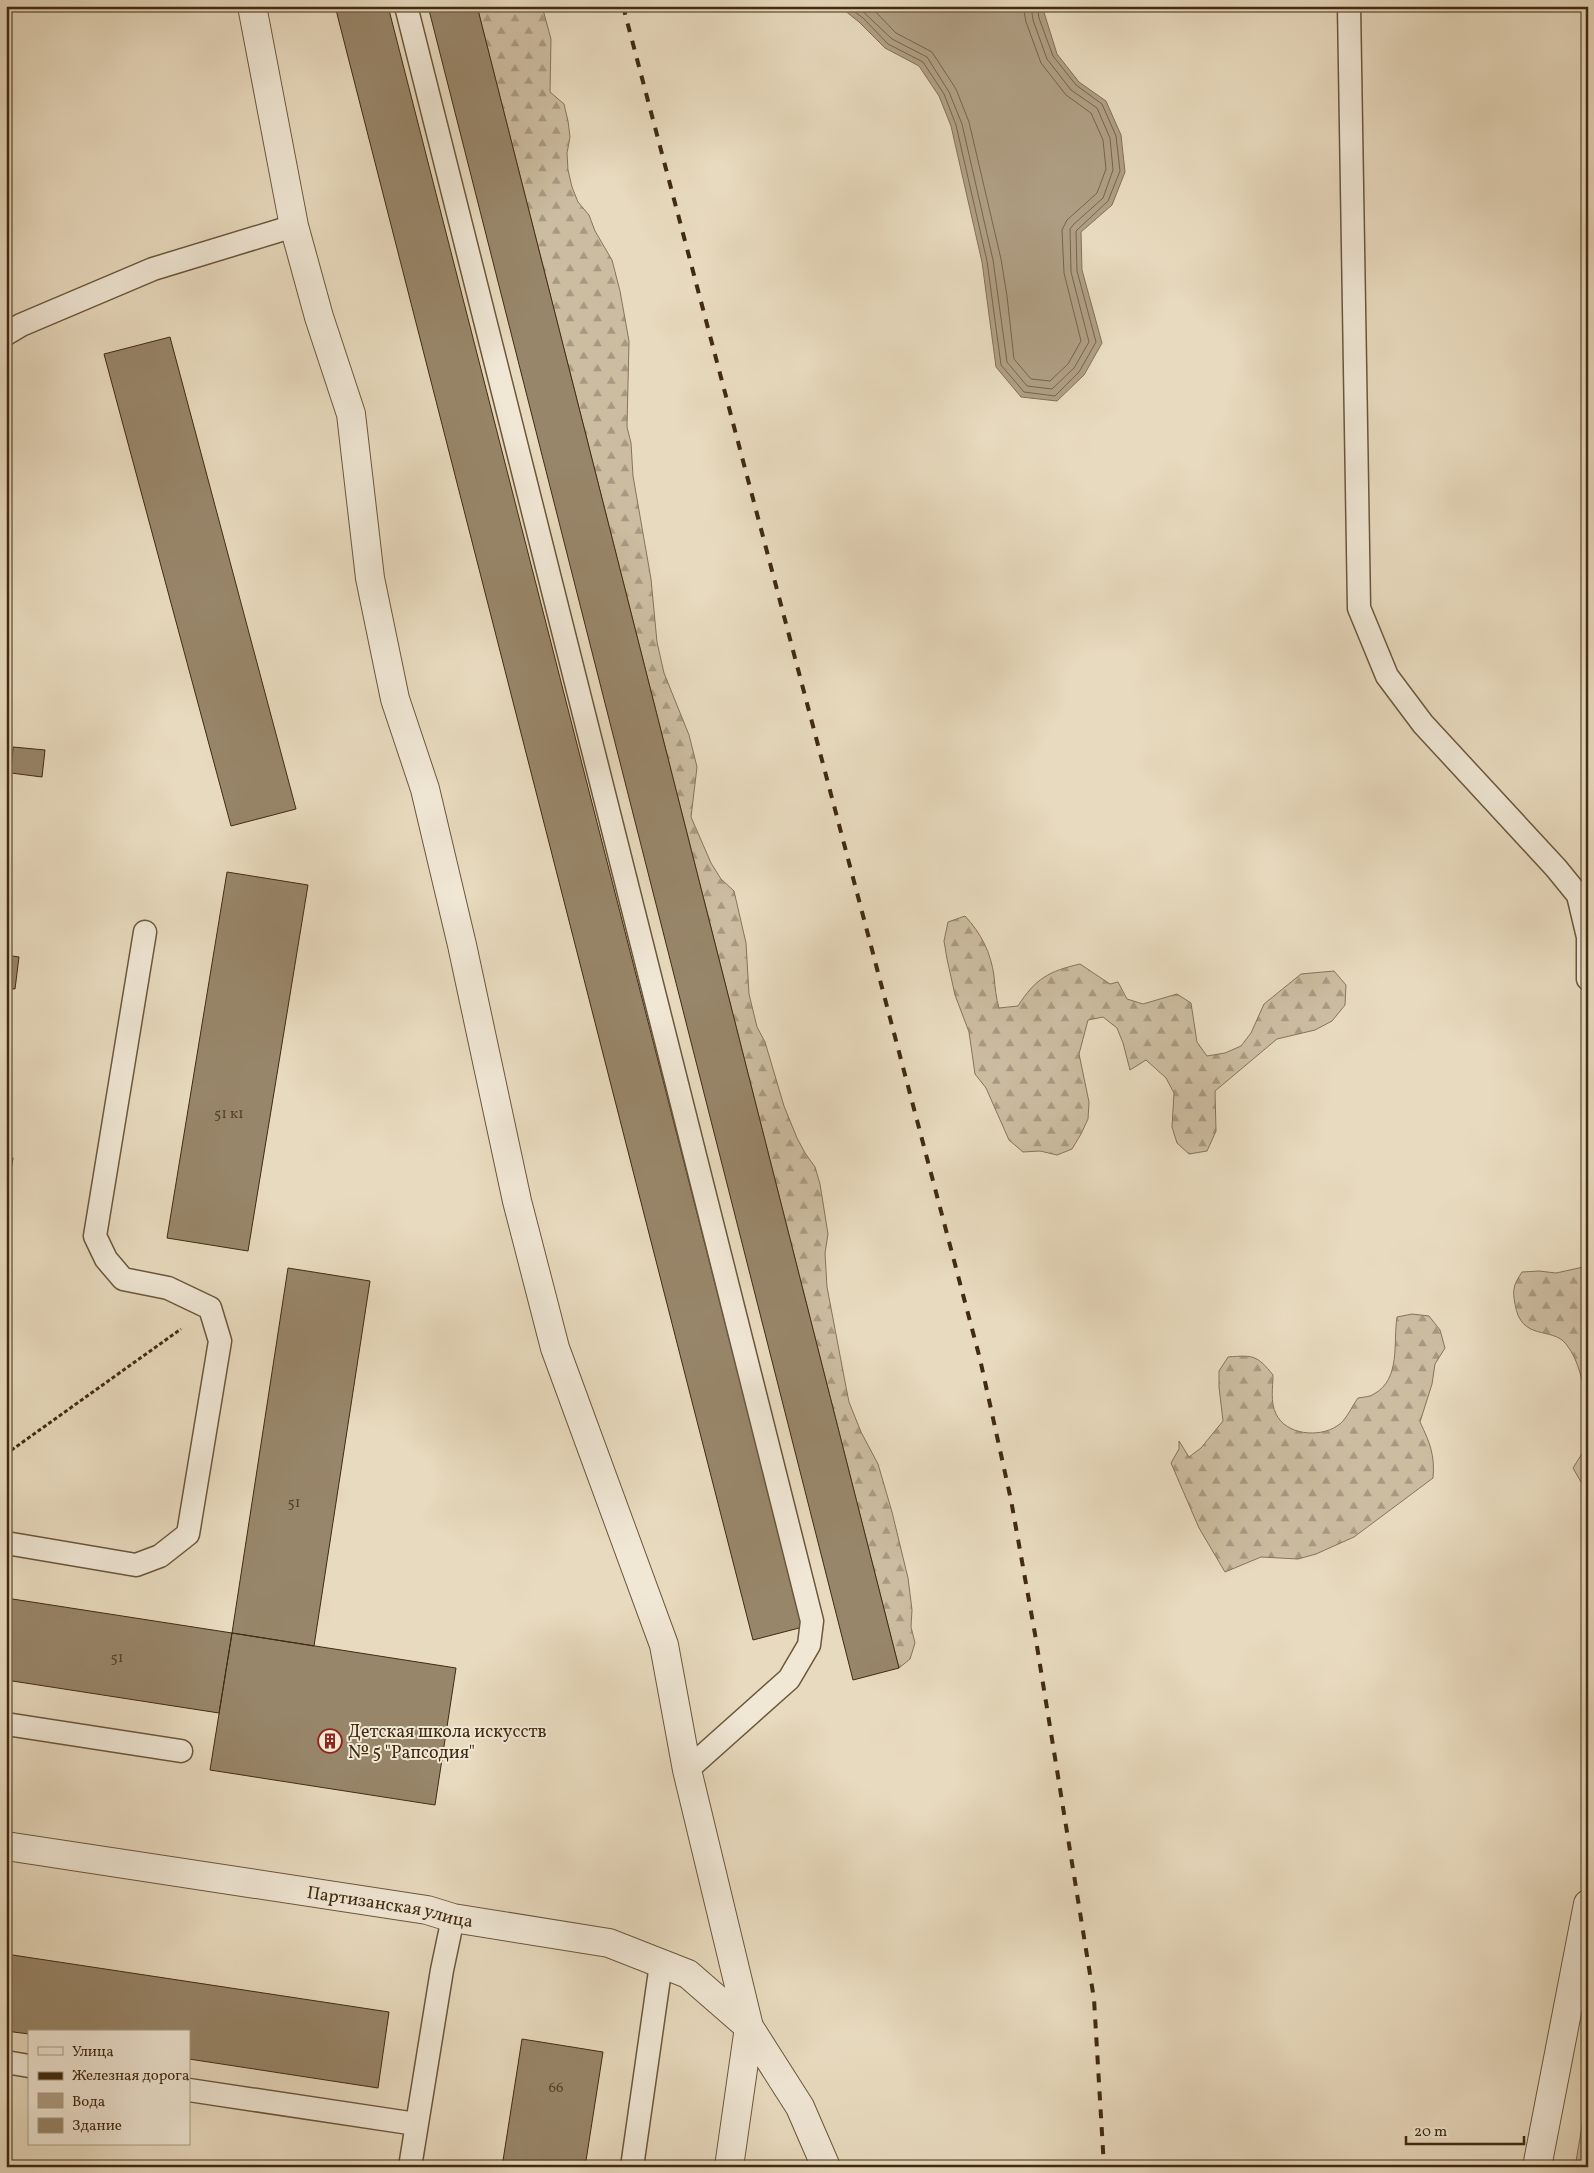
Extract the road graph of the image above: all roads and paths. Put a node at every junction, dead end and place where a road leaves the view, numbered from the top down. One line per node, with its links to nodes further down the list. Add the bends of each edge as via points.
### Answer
1 (406, 6): 14 (lane, via 812,1620 808,1645 790,1680)
2 (1349, 6): 7 (lane, via 1359,608 1387,676 1423,724 1578,895)
3 (245, 8): 4 (street)
4 (294, 226): 5 (lane, via 153,269); 14 (street, via 351,414 370,578 393,689 425,790 517,1201 555,1348 664,1645)
5 (6, 334)
6 (145, 932): 9 (lane, via 95,1236 106,1259 123,1279 168,1288)
7 (1588, 938): 8 (lane)
8 (1588, 979)
9 (210, 1308): 10 (path); 11 (lane, via 220,1341 188,1534 160,1556 136,1565)
10 (6, 1454)
11 (6, 1543)
12 (6, 1724): 13 (lane)
13 (181, 1751)
14 (687, 1770): 19 (street)
15 (6, 1846): 17 (street, Партизанская улица, via 427,1910)
16 (1588, 1904): 28 (street)
17 (453, 1918): 18 (street, Партизанская улица, via 609,1943); 23 (lane)
18 (661, 1964): 19 (street, Партизанская улица, via 688,1974); 25 (lane)
19 (749, 2027): 26 (street); 27 (street, via 800,2107)
20 (6, 2062): 21 (lane)
21 (28, 2066)
22 (190, 2090): 23 (lane)
23 (416, 2124): 24 (lane)
24 (410, 2167)
25 (632, 2167)
26 (729, 2167)
27 (826, 2167)
28 (1537, 2167)

